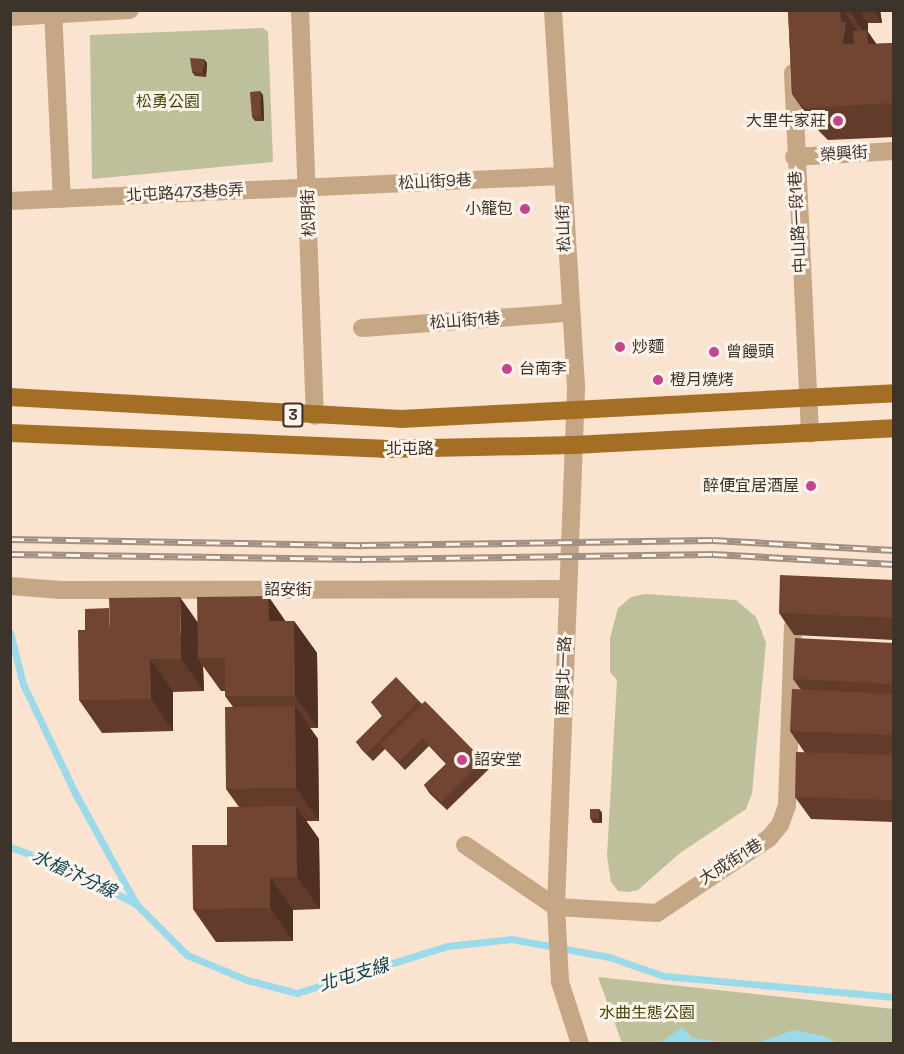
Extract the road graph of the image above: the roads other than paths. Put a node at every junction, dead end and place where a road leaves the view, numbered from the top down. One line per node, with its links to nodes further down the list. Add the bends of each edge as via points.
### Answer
1 (130, 10): 4 (street)
2 (300, 10): 10 (street, 松明街)
3 (553, 10): 9 (street, 松山街)
4 (53, 13): 5 (street); 11 (street)
5 (10, 17)
6 (792, 56): 8 (street, 中山路一段1巷)
7 (894, 151): 8 (street, 榮興街)
8 (794, 157): 17 (street, 中山路一段1巷)
9 (561, 176): 10 (street, 松山街9巷); 13 (street, 松山街)
10 (308, 187): 11 (street, 北屯路473巷6弄); 19 (street, 松明街)
11 (62, 199): 12 (street, 北屯路473巷6弄)
12 (10, 201)
13 (568, 313): 14 (street, 松山街1巷); 18 (street, 松山街)
14 (362, 328)
15 (894, 393): 17 (main road, 3)
16 (12, 396): 19 (main road, 北屯路 / 3)
17 (807, 399): 18 (main road, 北屯路 / 3); 22 (street, 中山路一段1巷)
18 (576, 411): 19 (main road, 北屯路 / 3, via 401,419); 23 (street, 松山街)
19 (315, 416)
20 (894, 429): 22 (main road, 3)
21 (10, 432): 23 (main road, 北屯路 / 3, via 384,449)
22 (810, 434): 23 (main road, 北屯路 / 3)
23 (574, 445): 25 (street, 南興北一路)
24 (10, 586): 25 (street, 詔安街, via 61,590)
25 (567, 589): 28 (street, 南興北一路)
26 (793, 626): 28 (street, 大成街1巷, via 788,806 780,825 769,838 657,913)
27 (465, 845): 28 (street)
28 (556, 907): 29 (street, 南興北一路, via 560,982)
29 (580, 1044)

